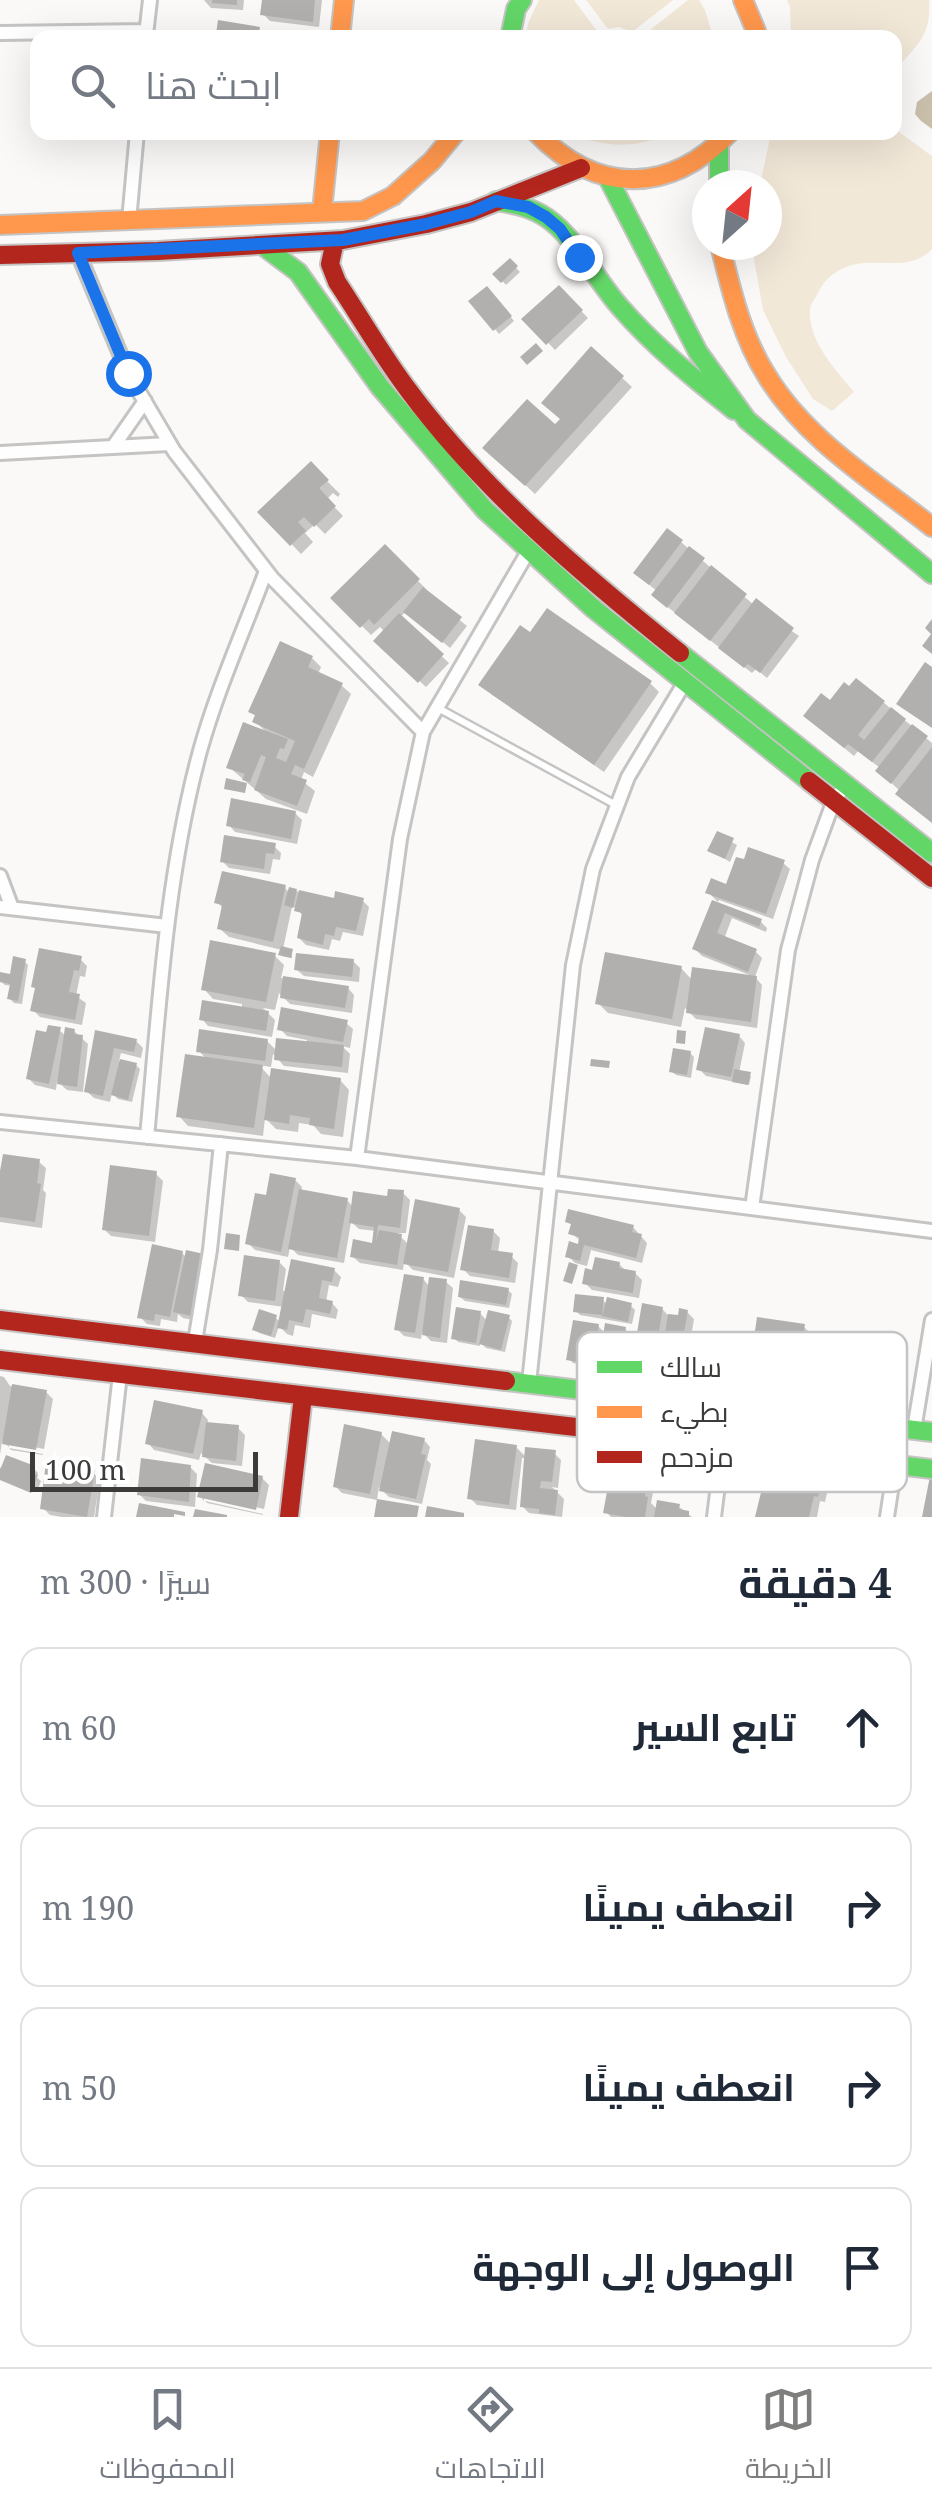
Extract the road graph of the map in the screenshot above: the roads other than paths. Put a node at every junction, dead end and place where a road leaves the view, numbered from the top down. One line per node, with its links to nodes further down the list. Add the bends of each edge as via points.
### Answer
1 (150, 0): 5 (street)
2 (344, 0): 6 (street)
3 (743, 0): 8 (street)
4 (518, 3): 7 (street)
5 (146, 30)
6 (341, 30)
7 (512, 30)
8 (756, 30)
9 (0, 33): 10 (street)
10 (30, 33)
11 (136, 140): 21 (street)
12 (329, 140): 20 (street)
13 (449, 140): 20 (street, via 393,196 362,211)
14 (541, 140): 16 (street)
15 (724, 140): 17 (street); 18 (street, via 684,170 644,180)
16 (581, 168): 18 (street); 19 (street)
17 (720, 170)
18 (608, 178): 29 (street, via 698,352)
19 (496, 201): 23 (street, via 426,224); 29 (street, via 528,207 560,229 652,340)
20 (322, 211): 21 (street)
21 (129, 221): 22 (street)
22 (0, 225)
23 (335, 241): 24 (street); 40 (street, via 330,264 337,282 410,391 474,468 654,632)
24 (262, 245): 25 (street); 34 (street, via 298,272 380,387 485,510)
25 (78, 253): 26 (street); 28 (street)
26 (0, 256)
27 (723, 260): 33 (street, via 746,334 773,386 808,428)
28 (145, 402): 30 (street); 31 (street)
29 (747, 420): 36 (street)
30 (170, 444): 31 (street); 35 (street)
31 (113, 447): 32 (street)
32 (0, 453)
33 (932, 527)
34 (529, 550): 37 (street); 38 (street)
35 (266, 571): 39 (street); 47 (street, via 201,749)
36 (932, 574)
37 (685, 682): 41 (street); 42 (street)
38 (437, 708): 39 (street); 42 (lane)
39 (423, 732): 51 (street, via 400,839)
40 (847, 784): 41 (street); 43 (street)
41 (834, 800): 45 (street); 53 (street, via 788,950)
42 (617, 805): 52 (street, via 593,869 574,965)
43 (932, 853)
44 (0, 876): 46 (street)
45 (932, 878)
46 (6, 908): 47 (street)
47 (166, 926): 49 (street)
48 (0, 1122): 49 (street)
49 (147, 1137): 50 (street)
50 (221, 1144): 51 (street); 57 (street)
51 (357, 1158): 52 (street)
52 (551, 1183): 53 (street); 60 (street)
53 (752, 1208): 54 (street)
54 (932, 1231)
55 (0, 1320): 57 (street)
56 (932, 1320): 64 (street)
57 (195, 1342): 60 (street)
58 (0, 1360): 59 (street)
59 (120, 1374): 62 (street); 69 (street)
60 (528, 1383): 61 (street)
61 (577, 1389)
62 (303, 1396): 63 (street); 70 (street)
63 (577, 1428)
64 (923, 1431)
65 (907, 1466): 66 (street)
66 (932, 1469)
67 (717, 1492): 71 (street)
68 (891, 1492): 72 (street)
69 (104, 1517)
70 (289, 1517)
71 (714, 1517)
72 (888, 1517)

